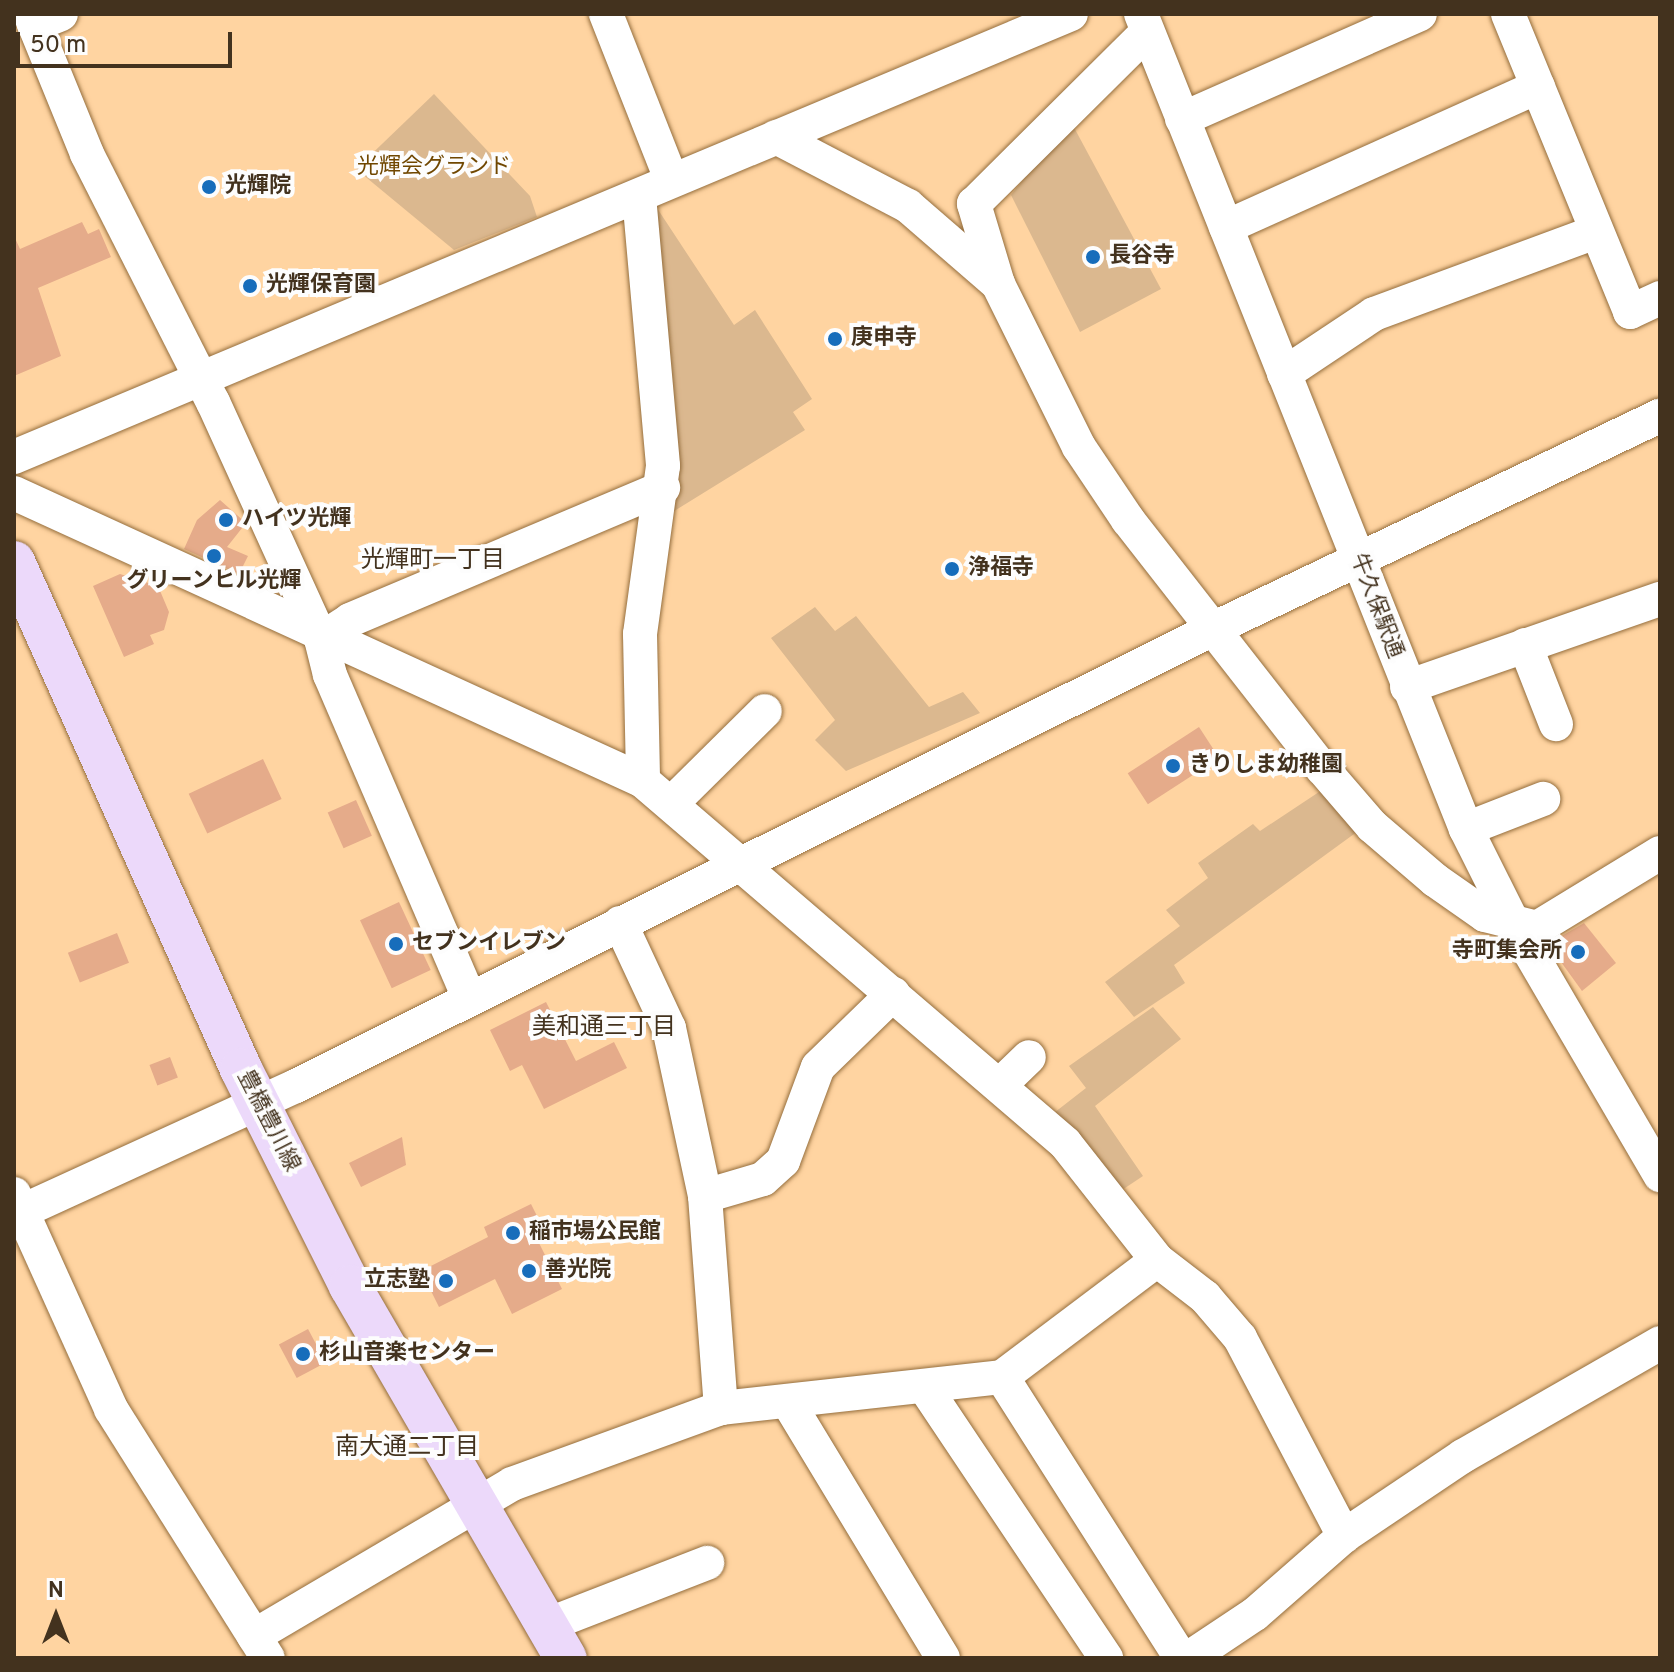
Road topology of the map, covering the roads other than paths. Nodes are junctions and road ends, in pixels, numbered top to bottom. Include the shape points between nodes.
1 (606, 14) edge
2 (1071, 14) edge
3 (1420, 14) edge
4 (1508, 14) edge
5 (42, 18) edge
6 (1144, 23) edge
7 (1538, 87) junction
8 (1182, 119) junction
9 (776, 137) junction
10 (671, 179) junction
11 (639, 196) junction
12 (1226, 227) junction
13 (1596, 232) junction
14 (998, 284) junction
15 (1660, 298) edge
16 (1284, 374) junction
17 (199, 382) junction
18 (1660, 416) edge
19 (14, 457) edge
20 (663, 488) junction
21 (14, 493) edge
22 (1357, 560) junction
23 (14, 562) edge
24 (1660, 599) edge
25 (1217, 627) junction
26 (321, 639) junction
27 (1525, 645) junction
28 (1407, 687) junction
29 (765, 711) dead end
30 (1556, 724) dead end
31 (643, 781) junction
32 (1543, 799) dead end
33 (671, 804) junction
34 (1466, 829) junction
35 (1660, 853) edge
36 (741, 862) junction
37 (620, 923) junction
38 (1514, 925) junction
39 (893, 994) junction
40 (469, 997) junction
41 (1029, 1057) dead end
42 (1000, 1085) junction
43 (258, 1104) junction
44 (1660, 1175) edge
45 (705, 1196) junction
46 (17, 1207) edge
47 (1157, 1260) junction
48 (1659, 1345) edge
49 (1002, 1377) junction
50 (926, 1389) junction
51 (788, 1402) junction
52 (721, 1408) junction
53 (473, 1504) junction
54 (1344, 1536) junction
55 (707, 1563) dead end
56 (556, 1642) edge
57 (261, 1647) edge
58 (943, 1658) edge
59 (1106, 1658) edge
60 (1181, 1658) edge
61 (1189, 1658) edge

1 - 10 street
2 - 9 street
3 - 8 street
4 - 7 street
5 - 17 street via 87,154
6 - 8 street, 牛久保駅通
6 - 14 street via 974,204
7 - 12 street
7 - 13 street
8 - 12 street, 牛久保駅通
9 - 10 street
9 - 14 street via 908,206
10 - 11 street
11 - 17 street
11 - 20 street
12 - 16 street, 牛久保駅通
13 - 15 street via 1630,312
13 - 16 street via 1374,314
14 - 25 street via 1079,447 1128,520
16 - 22 street, 牛久保駅通
17 - 19 street
17 - 26 street
18 - 22 street
20 - 26 street via 350,620
20 - 31 street via 640,634
21 - 26 street
22 - 25 street
22 - 28 street, 牛久保駅通
23 - 43 main road, 豊橋豊川線
24 - 27 street
25 - 36 street
25 - 38 street via 1372,826 1485,915
26 - 31 street
26 - 40 street via 330,675
27 - 28 street
27 - 30 street
28 - 34 street, 牛久保駅通
29 - 33 street
31 - 33 street
32 - 34 street
33 - 36 street
34 - 38 street, 牛久保駅通
35 - 38 street via 1537,928
36 - 37 street
36 - 39 street
37 - 40 street
37 - 45 street via 669,1028
38 - 44 street, 牛久保駅通
39 - 42 street via 976,1044
39 - 45 street via 818,1067 783,1161 763,1179
40 - 43 street
41 - 42 street
42 - 47 street via 1065,1143
43 - 46 street
43 - 53 main road, 豊橋豊川線 via 350,1286
45 - 52 street
46 - 57 street via 111,1409
47 - 49 street
47 - 54 street via 1205,1297 1240,1338
48 - 54 street via 1463,1456
49 - 50 street
49 - 60 street
50 - 51 street
50 - 59 street
51 - 52 street
51 - 58 street
52 - 53 street via 512,1484
53 - 56 main road, 豊橋豊川線
53 - 57 street
54 - 61 street via 1255,1614
55 - 56 street

